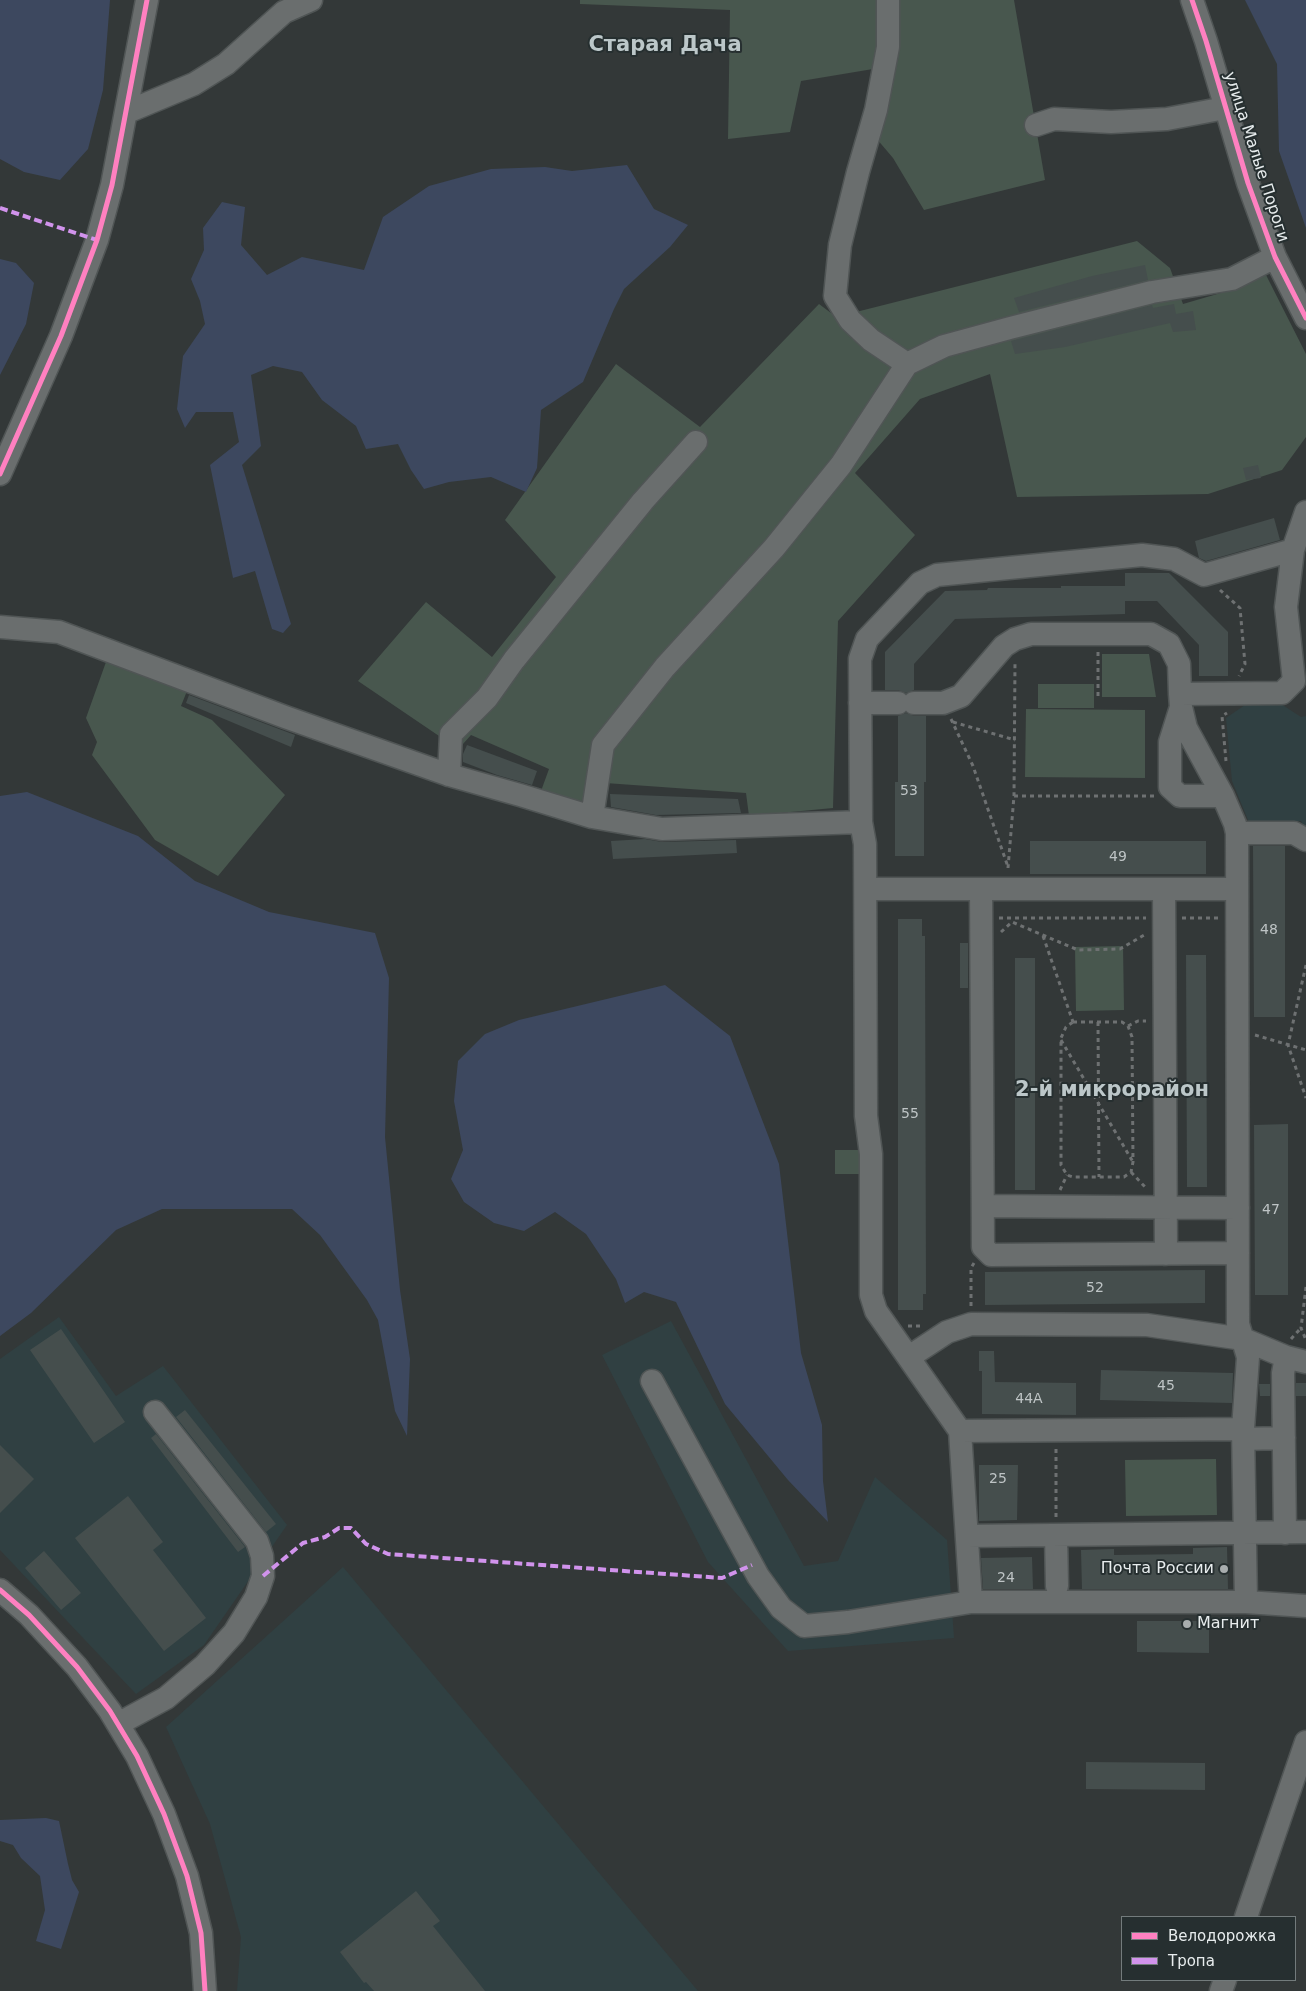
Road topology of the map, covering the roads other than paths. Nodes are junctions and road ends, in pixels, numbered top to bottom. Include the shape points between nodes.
1 (147, 0) edge
2 (311, 0) edge
3 (888, 0) edge
4 (1192, 0) edge
5 (1225, 108) junction
6 (127, 112) junction
7 (1036, 125) dead end
8 (1275, 256) junction
9 (1306, 318) edge
10 (907, 364) junction
11 (696, 442) dead end
12 (0, 474) edge
13 (1306, 512) edge
14 (1293, 550) junction
15 (0, 627) edge
16 (1180, 700) junction
17 (860, 703) junction
18 (449, 775) junction
19 (1223, 796) junction
20 (592, 817) junction
21 (861, 822) junction
22 (1237, 833) junction
23 (1306, 840) edge
24 (866, 889) junction
25 (981, 889) junction
26 (1164, 889) junction
27 (1237, 889) junction
28 (983, 1206) junction
29 (1165, 1207) junction
30 (1238, 1208) junction
31 (1238, 1253) junction
32 (1166, 1254) junction
33 (1243, 1338) junction
34 (909, 1357) junction
35 (1296, 1359) edge
36 (652, 1381) dead end
37 (156, 1412) dead end
38 (960, 1431) junction
39 (1243, 1434) junction
40 (1284, 1438) junction
41 (1296, 1532) edge
42 (1245, 1533) junction
43 (1056, 1535) junction
44 (967, 1536) junction
45 (1057, 1586) dead end
46 (0, 1590) edge
47 (971, 1602) junction
48 (1246, 1602) junction
49 (1306, 1606) edge
50 (118, 1724) junction
51 (1306, 1742) edge
52 (1246, 1916) edge
53 (205, 1991) edge

1 - 6 street
2 - 6 street via 284,12 226,64 194,84
3 - 10 street via 888,47 876,110 840,245 835,296 857,327
4 - 5 street, улица Малые Пороги
5 - 7 street via 1167,119 1111,122 1054,119
5 - 8 street, улица Малые Пороги
6 - 12 street via 97,240 61,336
8 - 9 street, улица Малые Пороги
8 - 10 street via 1232,279 1152,292 1010,328 944,346
10 - 20 street via 841,465 774,548 665,667 603,744
11 - 18 street via 618,532 487,698 451,734
13 - 14 street
14 - 16 street via 1286,607 1294,681 1282,693 1230,702
14 - 17 street via 1204,575 1174,559 1142,555 937,575 920,583 867,638 860,659
15 - 18 street via 59,632 258,708
16 - 17 street via 1179,664 1169,644 1151,634 1031,634 1004,646 948,712 906,703
16 - 19 street via 1186,728
16 - 19 street via 1170,742 1170,787 1180,796
17 - 21 street
18 - 20 street
19 - 22 street
20 - 21 street via 662,829
21 - 24 street via 866,844
22 - 23 street via 1294,833
22 - 27 street
24 - 25 street
24 - 34 street via 866,1116 872,1154 871,1295 876,1311
25 - 26 street
25 - 28 street
26 - 27 street
26 - 29 street
27 - 30 street
28 - 29 street
28 - 32 street via 983,1247 991,1255
29 - 30 street
29 - 32 street
30 - 31 street
31 - 32 street
31 - 33 street via 1238,1324
33 - 34 street via 1148,1325 971,1324 947,1332
33 - 35 street
33 - 39 street via 1248,1357
34 - 38 street
35 - 40 street via 1283,1373
36 - 47 street via 758,1576 781,1608 804,1626
37 - 50 street via 257,1541 263,1576 256,1598 234,1633 205,1665 166,1698
38 - 39 street
38 - 44 street
39 - 40 street
39 - 42 street
40 - 41 street
41 - 42 street
42 - 43 street
42 - 48 street
43 - 44 street
43 - 45 street
44 - 47 street
46 - 50 street via 71,1660
47 - 48 street
48 - 49 street
50 - 53 street via 164,1814 187,1876 201,1933
51 - 52 street

